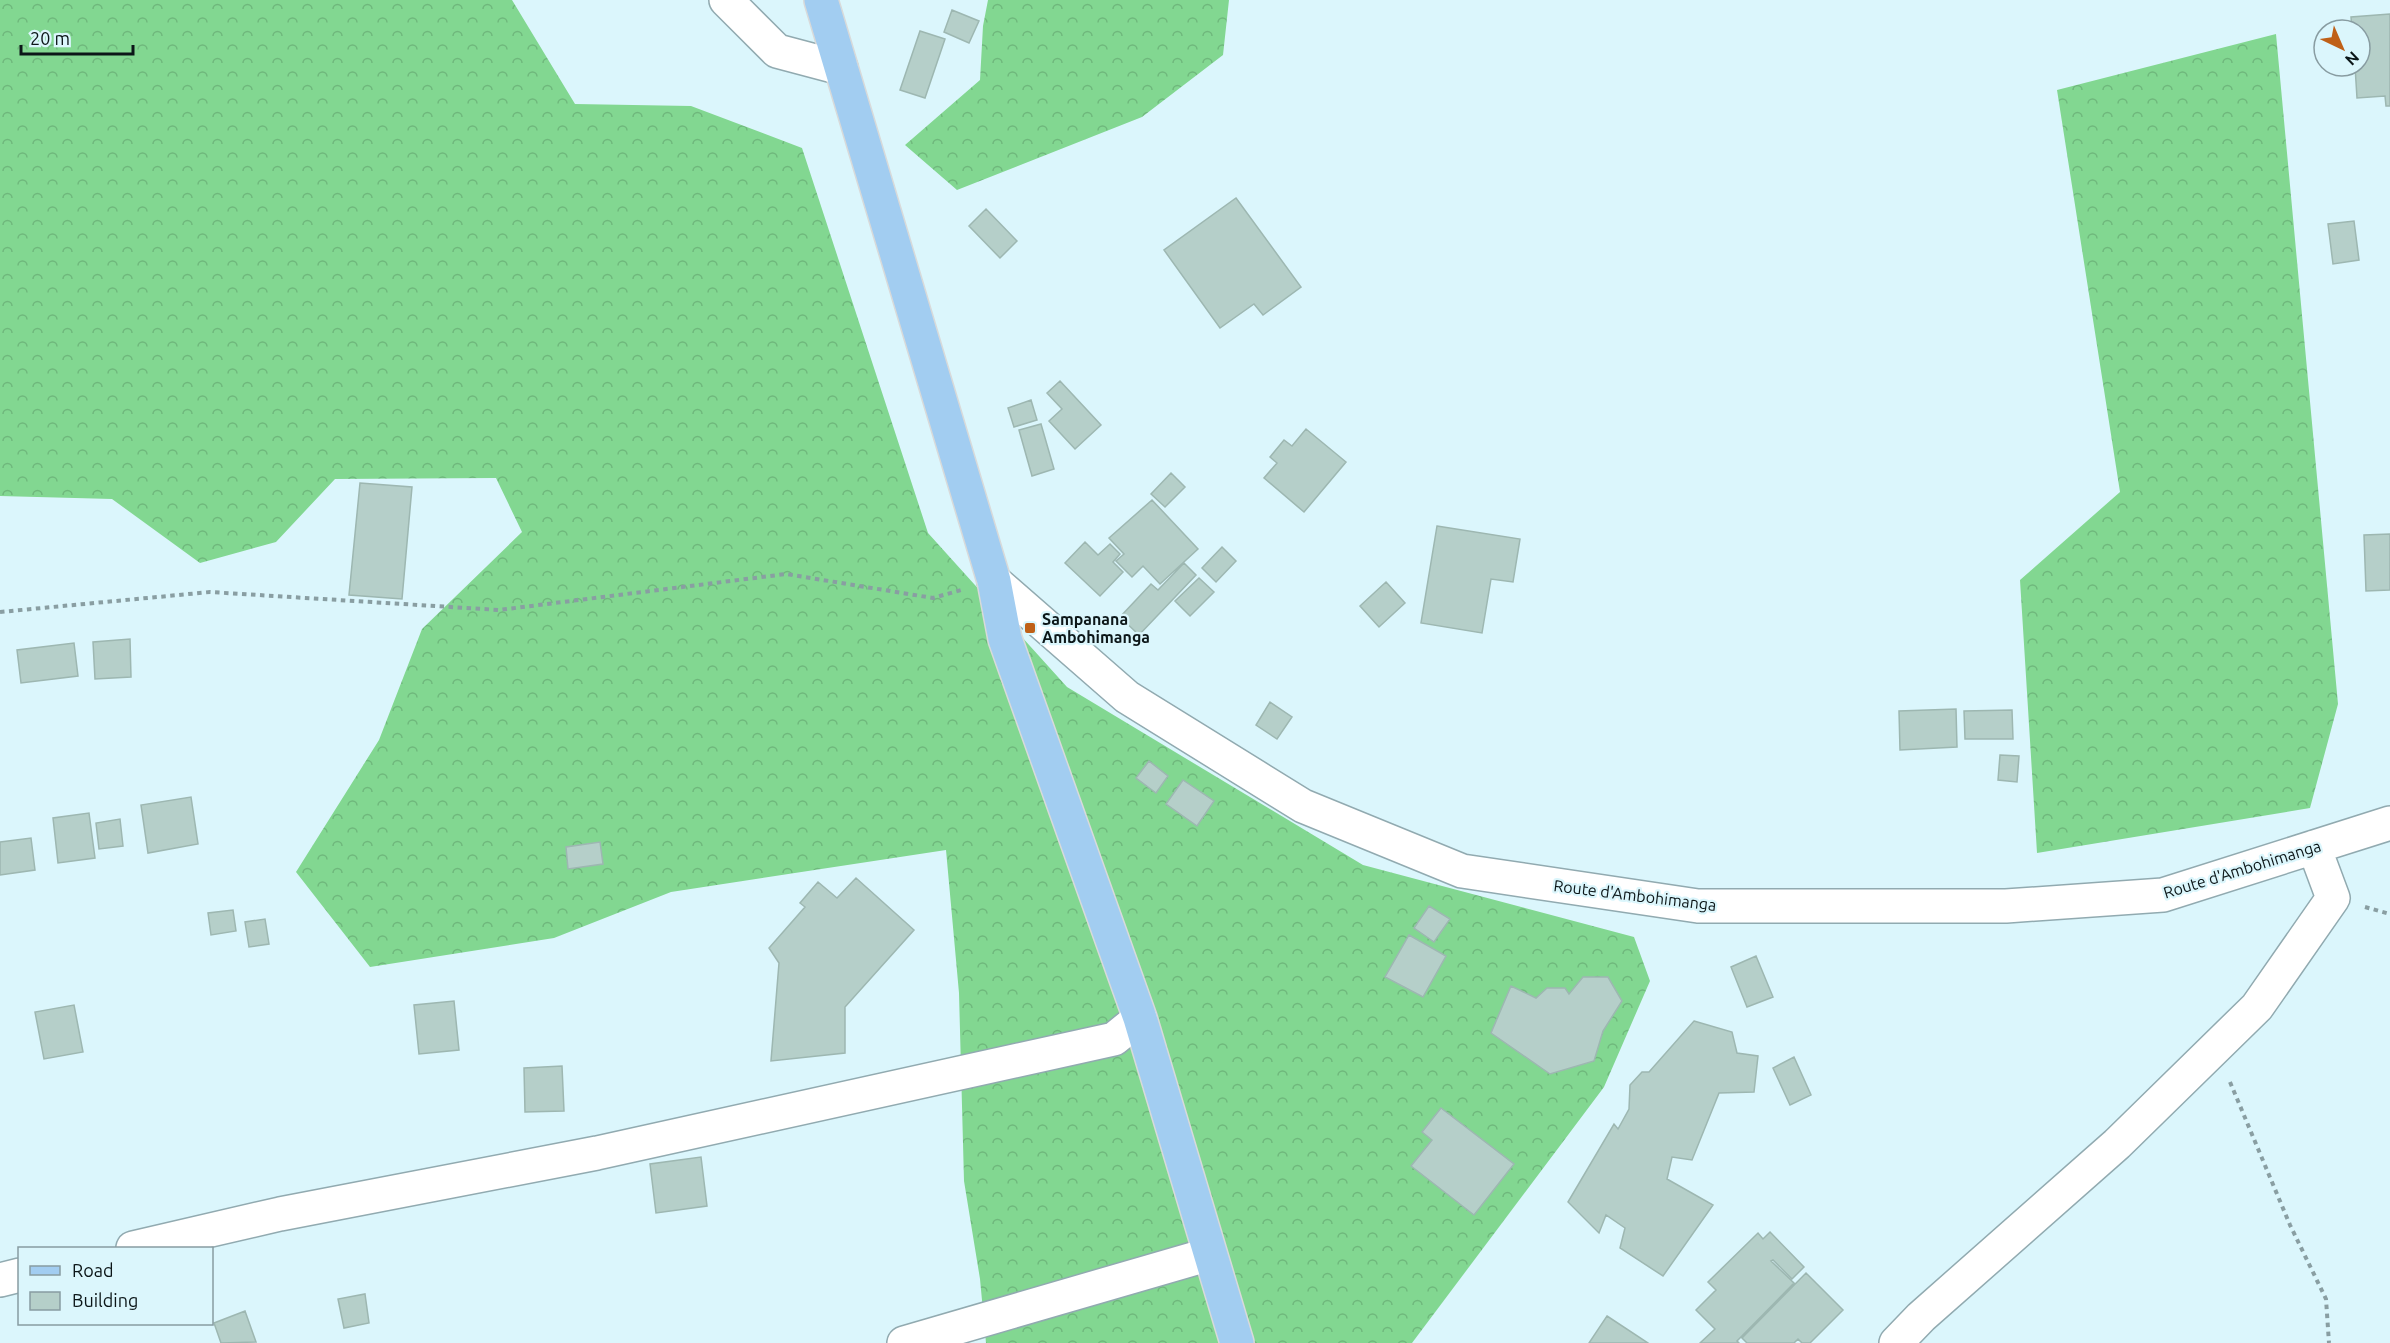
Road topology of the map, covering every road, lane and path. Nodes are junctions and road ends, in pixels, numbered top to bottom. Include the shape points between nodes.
1 (726, 0) edge
2 (821, 0) edge
3 (841, 68) junction
4 (994, 581) junction
5 (0, 612) edge
6 (2390, 823) edge
7 (2314, 847) junction
8 (1140, 1018) junction
9 (2216, 1048) junction
10 (137, 1247) edge
11 (1210, 1254) junction
12 (18, 1276) edge
13 (0, 1280) edge
14 (904, 1343) edge
15 (1237, 1343) edge
16 (1896, 1343) edge
17 (2329, 1343) edge

1 - 3 street via 777,51
2 - 3 main road
3 - 4 main road
4 - 5 path via 933,598 786,574 499,610 210,592
4 - 7 street, Route d'Ambohimanga via 1127,697 1293,800 1462,871 1698,906 2006,906 2163,895
4 - 8 main road via 1005,639
6 - 7 street, Route d'Ambohimanga
7 - 9 street via 2333,898 2257,1008
8 - 10 street via 1114,1039 597,1153 280,1214
8 - 11 main road
9 - 16 street
9 - 17 path via 2290,1225 2326,1299
11 - 14 street
11 - 15 main road
12 - 13 street

